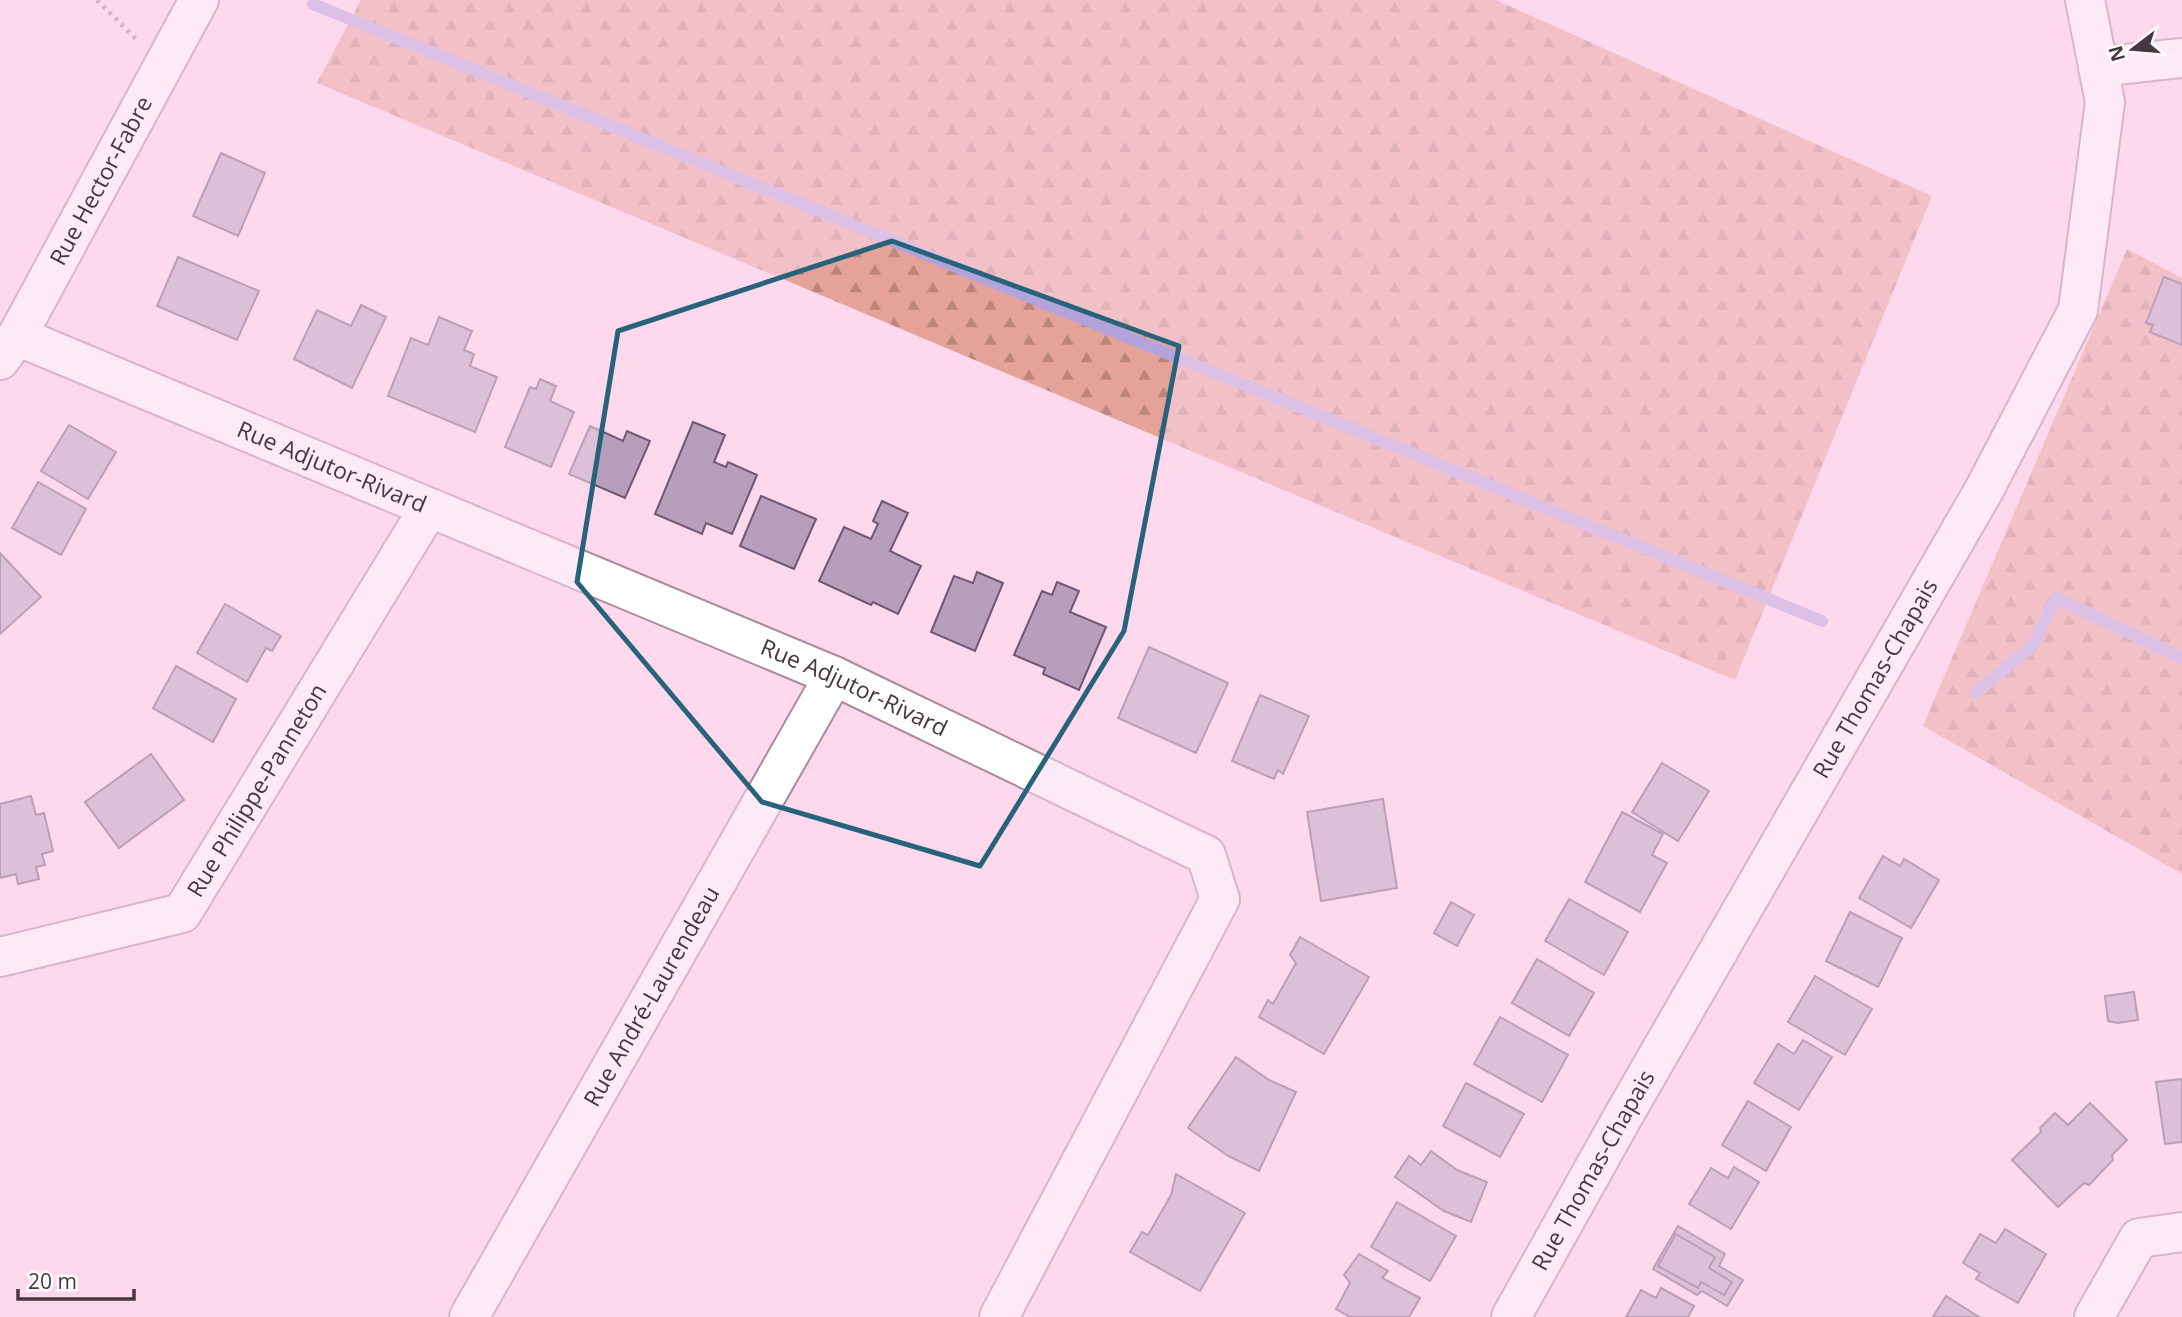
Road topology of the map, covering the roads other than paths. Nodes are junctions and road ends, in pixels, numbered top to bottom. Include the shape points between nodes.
1 (199, 0) edge
2 (2085, 0) edge
3 (2182, 58) edge
4 (2098, 67) junction
5 (9, 348) edge
6 (429, 508) junction
7 (834, 676) junction
8 (0, 957) edge
9 (2182, 1233) edge
10 (469, 1317) edge
11 (999, 1317) edge
12 (1511, 1317) edge
13 (2094, 1317) edge

1 - 5 street, Rue Hector-Fabre
2 - 4 street, Rue Thomas-Chapais
3 - 4 street
4 - 12 street, Rue Thomas-Chapais via 2105,102 2078,310 1984,490
5 - 6 street, Rue Adjutor-Rivard
6 - 7 street, Rue Adjutor-Rivard
6 - 8 street, Rue Philippe-Panneton via 182,913
7 - 10 street, Rue André-Laurendeau
7 - 11 street, Rue Adjutor-Rivard via 1206,855 1220,899
9 - 13 street via 2139,1238

